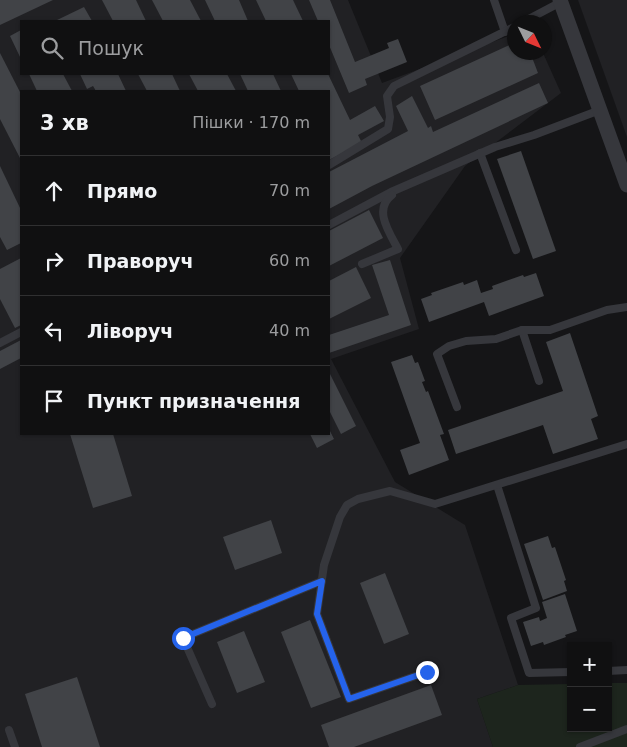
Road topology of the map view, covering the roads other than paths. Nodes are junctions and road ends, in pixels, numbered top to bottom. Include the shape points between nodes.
1 (494, 0) edge
2 (561, 1) edge
3 (536, 15) edge
4 (505, 32) joint
5 (600, 110) junction
6 (480, 153) junction
7 (330, 164) edge
8 (627, 185) edge
9 (401, 188) junction
10 (330, 224) edge
11 (516, 250) dead end
12 (362, 264) dead end
13 (627, 307) edge
14 (522, 330) junction
15 (20, 333) edge
16 (0, 343) edge
17 (539, 381) dead end
18 (458, 407) dead end
19 (627, 444) edge
20 (497, 485) junction
21 (322, 581) junction
22 (627, 670) edge
23 (612, 671) edge
24 (427, 672) dead end
25 (567, 672) edge
26 (212, 704) dead end
27 (627, 729) edge
28 (9, 730) dead end
29 (15, 747) edge
30 (580, 747) edge

1 - 4 lane
2 - 3 lane
2 - 5 street
4 - 7 lane via 394,86 387,96 388,129
5 - 6 lane
5 - 8 street
6 - 9 lane
6 - 11 lane
9 - 10 lane
9 - 12 lane via 385,200 382,210 398,248
13 - 14 lane via 608,310 550,330
14 - 17 lane
14 - 18 lane via 496,339 466,341 437,354
15 - 16 lane
19 - 20 lane
20 - 21 lane via 435,504 390,491 352,502 340,516
20 - 25 lane via 536,608 511,618 529,673
21 - 24 lane via 317,614 349,699
21 - 26 lane via 183,638
22 - 23 lane
27 - 30 lane
28 - 29 lane

